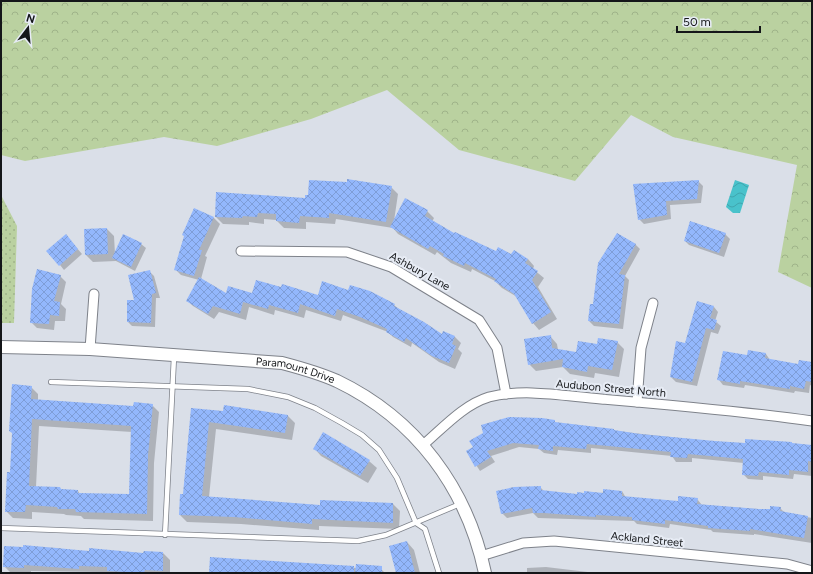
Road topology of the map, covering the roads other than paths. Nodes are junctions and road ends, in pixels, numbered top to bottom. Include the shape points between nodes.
1 (241, 251) dead end
2 (94, 294) dead end
3 (653, 303) dead end
4 (1, 347) edge
5 (90, 349) junction
6 (174, 354) junction
7 (51, 382) dead end
8 (172, 387) junction
9 (506, 394) junction
10 (637, 402) junction
11 (812, 421) edge
12 (423, 445) junction
13 (462, 503) junction
14 (416, 523) junction
15 (1, 528) edge
16 (165, 535) junction
17 (481, 556) junction
18 (812, 571) edge
19 (439, 573) edge
20 (485, 573) edge

1 - 9 street, Ashbury Lane via 346,252 391,267 479,320 497,348
2 - 5 street
3 - 10 street via 641,348
4 - 5 street, Paramount Drive
5 - 6 street, Paramount Drive
6 - 8 lane
6 - 12 street, Paramount Drive via 282,364 312,371 337,381 388,412
7 - 8 lane
8 - 14 lane via 270,392 322,411 362,436 384,456
8 - 16 lane
9 - 10 street, Audubon Street North via 521,392
9 - 12 street, Audubon Street North via 472,405
10 - 11 street, Audubon Street North
12 - 13 street, Paramount Drive
13 - 14 lane
13 - 17 street, Paramount Drive
14 - 16 lane via 386,535 358,541
14 - 19 lane via 425,529
15 - 16 lane
17 - 18 street, Ackland Street via 522,543 554,541 787,564
17 - 20 street, Paramount Drive

